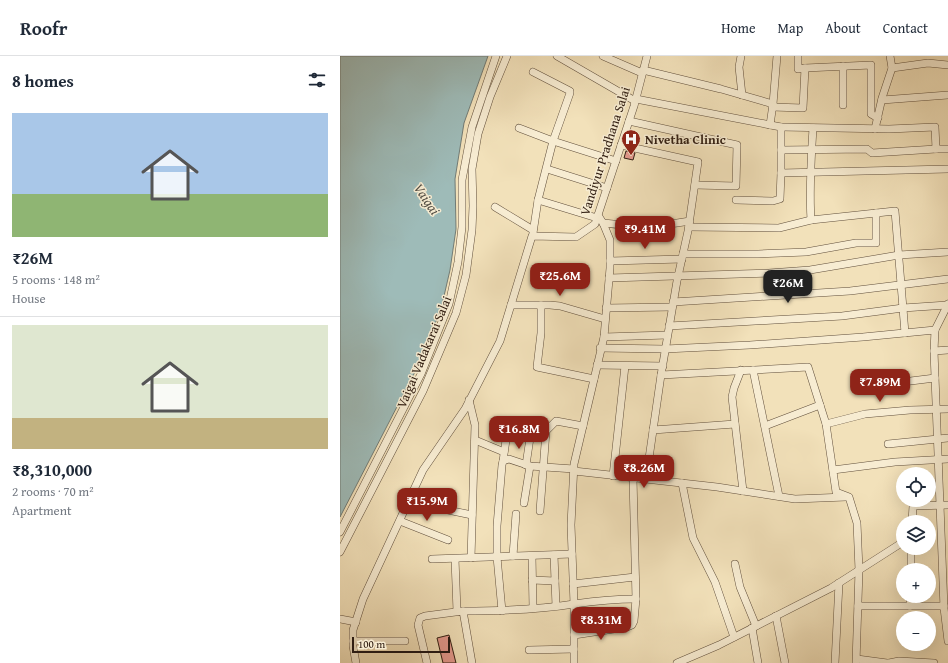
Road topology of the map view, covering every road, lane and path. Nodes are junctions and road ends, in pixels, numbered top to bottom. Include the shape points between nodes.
1 (496, 56) edge
2 (507, 56) edge
3 (558, 56) edge
4 (603, 56) edge
5 (646, 56) edge
6 (741, 56) edge
7 (776, 56) edge
8 (798, 56) edge
9 (890, 56) edge
10 (948, 65) edge
11 (844, 66) junction
12 (805, 68) junction
13 (892, 68) junction
14 (533, 72) dead end
15 (642, 72) junction
16 (948, 94) edge
17 (742, 95) junction
18 (635, 100) junction
19 (882, 100) junction
20 (772, 105) junction
21 (843, 105) dead end
22 (878, 118) junction
23 (629, 121) junction
24 (770, 126) junction
25 (781, 127) junction
26 (519, 128) dead end
27 (813, 128) junction
28 (875, 129) junction
29 (553, 141) junction
30 (621, 145) junction
31 (936, 149) junction
32 (948, 149) edge
33 (781, 150) junction
34 (812, 150) junction
35 (616, 161) junction
36 (547, 169) junction
37 (948, 169) edge
38 (810, 172) junction
39 (781, 173) junction
40 (695, 185) junction
41 (607, 188) junction
42 (538, 200) junction
43 (736, 200) dead end
44 (495, 207) dead end
45 (876, 213) junction
46 (597, 216) junction
47 (811, 220) junction
48 (603, 223) junction
49 (689, 224) junction
50 (533, 233) junction
51 (948, 252) edge
52 (899, 255) junction
53 (682, 256) junction
54 (610, 261) junction
55 (678, 277) junction
56 (609, 278) junction
57 (948, 279) edge
58 (901, 284) junction
59 (948, 304) edge
60 (511, 305) junction
61 (541, 305) junction
62 (673, 305) junction
63 (606, 308) junction
64 (903, 308) junction
65 (605, 318) junction
66 (669, 326) junction
67 (935, 330) junction
68 (905, 333) junction
69 (667, 335) junction
70 (604, 337) junction
71 (600, 348) junction
72 (665, 349) junction
73 (948, 350) edge
74 (934, 351) junction
75 (597, 365) junction
76 (625, 366) junction
77 (662, 366) junction
78 (741, 370) junction
79 (753, 370) junction
80 (661, 375) junction
81 (935, 378) junction
82 (594, 379) junction
83 (862, 387) dead end
84 (469, 400) junction
85 (820, 405) junction
86 (948, 409) edge
87 (936, 410) junction
88 (735, 424) junction
89 (826, 424) junction
90 (508, 426) dead end
91 (583, 426) junction
92 (765, 426) junction
93 (653, 430) junction
94 (530, 438) dead end
95 (948, 438) edge
96 (938, 439) junction
97 (475, 440) junction
98 (888, 444) dead end
99 (504, 452) junction
100 (948, 459) edge
101 (939, 460) junction
102 (503, 461) junction
103 (528, 466) junction
104 (543, 468) junction
105 (574, 470) junction
106 (833, 470) junction
107 (613, 476) junction
108 (633, 478) junction
109 (646, 479) junction
110 (940, 481) junction
111 (948, 481) edge
112 (682, 483) junction
113 (743, 491) junction
114 (779, 496) junction
115 (849, 497) junction
116 (409, 502) junction
117 (524, 503) dead end
118 (944, 506) edge
119 (540, 511) dead end
120 (516, 514) dead end
121 (472, 515) junction
122 (912, 515) edge
123 (400, 521) junction
124 (340, 532) edge
125 (448, 540) dead end
126 (896, 546) edge
127 (340, 552) edge
128 (572, 554) junction
129 (554, 555) junction
130 (513, 556) junction
131 (532, 556) junction
132 (497, 557) junction
133 (471, 558) junction
134 (455, 559) junction
135 (432, 560) dead end
136 (945, 560) edge
137 (735, 564) dead end
138 (859, 570) junction
139 (635, 576) junction
140 (532, 580) junction
141 (555, 581) junction
142 (839, 583) junction
143 (573, 584) junction
144 (636, 599) junction
145 (910, 603) edge
146 (574, 604) junction
147 (556, 606) junction
148 (858, 606) junction
149 (910, 606) junction
150 (944, 606) junction
151 (533, 608) junction
152 (460, 611) junction
153 (502, 611) junction
154 (776, 616) junction
155 (340, 619) edge
156 (356, 622) junction
157 (754, 627) junction
158 (574, 635) junction
159 (734, 637) junction
160 (353, 641) junction
161 (405, 641) dead end
162 (948, 641) edge
163 (574, 648) junction
164 (529, 650) dead end
165 (856, 661) edge
166 (680, 662) edge
167 (356, 663) edge
168 (426, 663) edge
169 (472, 663) edge
170 (574, 663) edge
171 (758, 663) edge
172 (785, 663) edge
173 (835, 663) edge
174 (888, 663) edge
175 (918, 663) edge
176 (934, 663) edge

1 - 124 street, Vaigai Vadakarai Salai via 472,127 463,173 462,227 450,304 421,374
2 - 127 street, Vaigai Vadakarai Salai via 478,134 472,169 471,238 466,275 456,313 423,391
3 - 18 street
4 - 15 street
5 - 15 street, Vandiyur Pradhana Salai
6 - 17 street via 739,67
7 - 20 street
8 - 12 street via 798,69
9 - 13 street
10 - 13 street via 928,64
11 - 12 street
11 - 21 street
11 - 22 street via 871,64 871,114
12 - 20 street via 804,108
13 - 19 street
14 - 29 street via 570,91
15 - 17 street
15 - 18 street, Vandiyur Pradhana Salai
16 - 19 street
17 - 20 street
18 - 23 street, Vandiyur Pradhana Salai
18 - 24 street
19 - 22 street
20 - 24 street
22 - 28 street
23 - 30 street, Vandiyur Pradhana Salai
23 - 40 street via 737,145 736,186
24 - 25 street
25 - 27 street
25 - 33 street
26 - 29 street
27 - 28 street
27 - 34 street
28 - 31 street via 935,127
29 - 35 street
29 - 36 street
30 - 35 street, Vandiyur Pradhana Salai
30 - 40 street via 698,162
31 - 32 street
31 - 34 street via 872,153 867,149
33 - 34 street
33 - 39 street
34 - 38 street
35 - 41 street, Vandiyur Pradhana Salai
36 - 41 street
36 - 42 street
37 - 38 street
38 - 39 street
38 - 47 street
39 - 43 street via 780,199
40 - 49 street
41 - 46 street, Vandiyur Pradhana Salai
42 - 46 street
42 - 50 street
44 - 50 street
45 - 47 street
45 - 52 street via 895,211
45 - 53 street via 876,243 856,243 806,252
46 - 48 street
46 - 50 street, Vandiyur Pradhana Salai via 595,224 576,237
47 - 49 street via 779,228
48 - 49 street
48 - 54 street via 610,240
49 - 53 street
50 - 60 street
51 - 52 street
52 - 55 street via 810,270
52 - 58 street
53 - 54 street
53 - 55 street
54 - 56 street
55 - 56 street
55 - 62 street
56 - 63 street
57 - 58 street
58 - 62 street via 850,291
58 - 64 street
59 - 64 street
59 - 67 street
60 - 61 street
60 - 84 street via 500,341
61 - 65 street via 560,306
61 - 82 street via 537,367
62 - 63 street
62 - 66 street
63 - 65 street
64 - 66 street via 842,316
64 - 68 street
65 - 70 street
66 - 69 street
67 - 68 street
67 - 74 street
68 - 72 street
69 - 70 street
69 - 72 street
70 - 71 street
71 - 72 street
71 - 75 street
72 - 77 street
73 - 74 street
74 - 81 street
75 - 76 street
75 - 82 street
76 - 77 street
76 - 107 street
77 - 80 street
78 - 79 street
78 - 80 street
78 - 88 street via 732,397
79 - 85 street via 808,367
79 - 92 street
80 - 93 street
81 - 83 street
81 - 87 street
82 - 91 street
84 - 97 street via 475,425
84 - 116 street via 423,470
85 - 89 street
85 - 92 street
86 - 87 street
87 - 89 street via 865,414
87 - 96 street
88 - 93 street
88 - 113 street
89 - 106 street
90 - 99 street
91 - 104 street via 556,421 546,431
91 - 105 street
92 - 114 street
93 - 109 street
94 - 103 street
95 - 96 street
96 - 98 street
96 - 101 street
97 - 99 street
97 - 121 street
99 - 102 street
100 - 101 street
101 - 106 street via 895,462
101 - 110 street
102 - 103 street via 509,459
102 - 132 street
103 - 104 street
103 - 117 street
104 - 105 street
104 - 119 street
105 - 107 street
105 - 128 street
106 - 115 street via 836,492
107 - 108 street
108 - 109 street
108 - 139 street
109 - 112 street
110 - 111 street
110 - 118 street
112 - 113 street
112 - 159 street via 693,538 715,582
113 - 114 street
114 - 115 street via 795,499
115 - 138 street via 857,523
116 - 121 street
116 - 123 street
118 - 122 street via 913,506
118 - 136 street
120 - 130 street
121 - 133 street
123 - 125 street
123 - 156 street via 363,599
126 - 138 street
128 - 129 street
128 - 143 street
129 - 131 street
129 - 141 street
130 - 131 street
130 - 132 street
131 - 140 street
132 - 133 street
132 - 153 street
133 - 134 street
134 - 135 street
134 - 152 street
136 - 150 street
137 - 157 street
138 - 142 street
138 - 148 street
139 - 143 street
139 - 144 street
140 - 141 street
140 - 151 street
141 - 147 street
142 - 154 street
142 - 173 street
143 - 146 street
144 - 146 street
144 - 158 street via 632,625
145 - 149 street
146 - 147 street
146 - 158 street
147 - 151 street
148 - 149 street
148 - 165 street
149 - 150 street
150 - 162 street
151 - 153 street
152 - 153 street
152 - 168 street via 420,618 418,625
152 - 169 street
154 - 157 street
154 - 172 street
155 - 156 street
156 - 160 street
157 - 159 street
157 - 171 street
158 - 163 street
159 - 166 street
160 - 161 street
160 - 167 street
163 - 164 street
163 - 170 street
165 - 174 street
174 - 175 street
175 - 176 street

